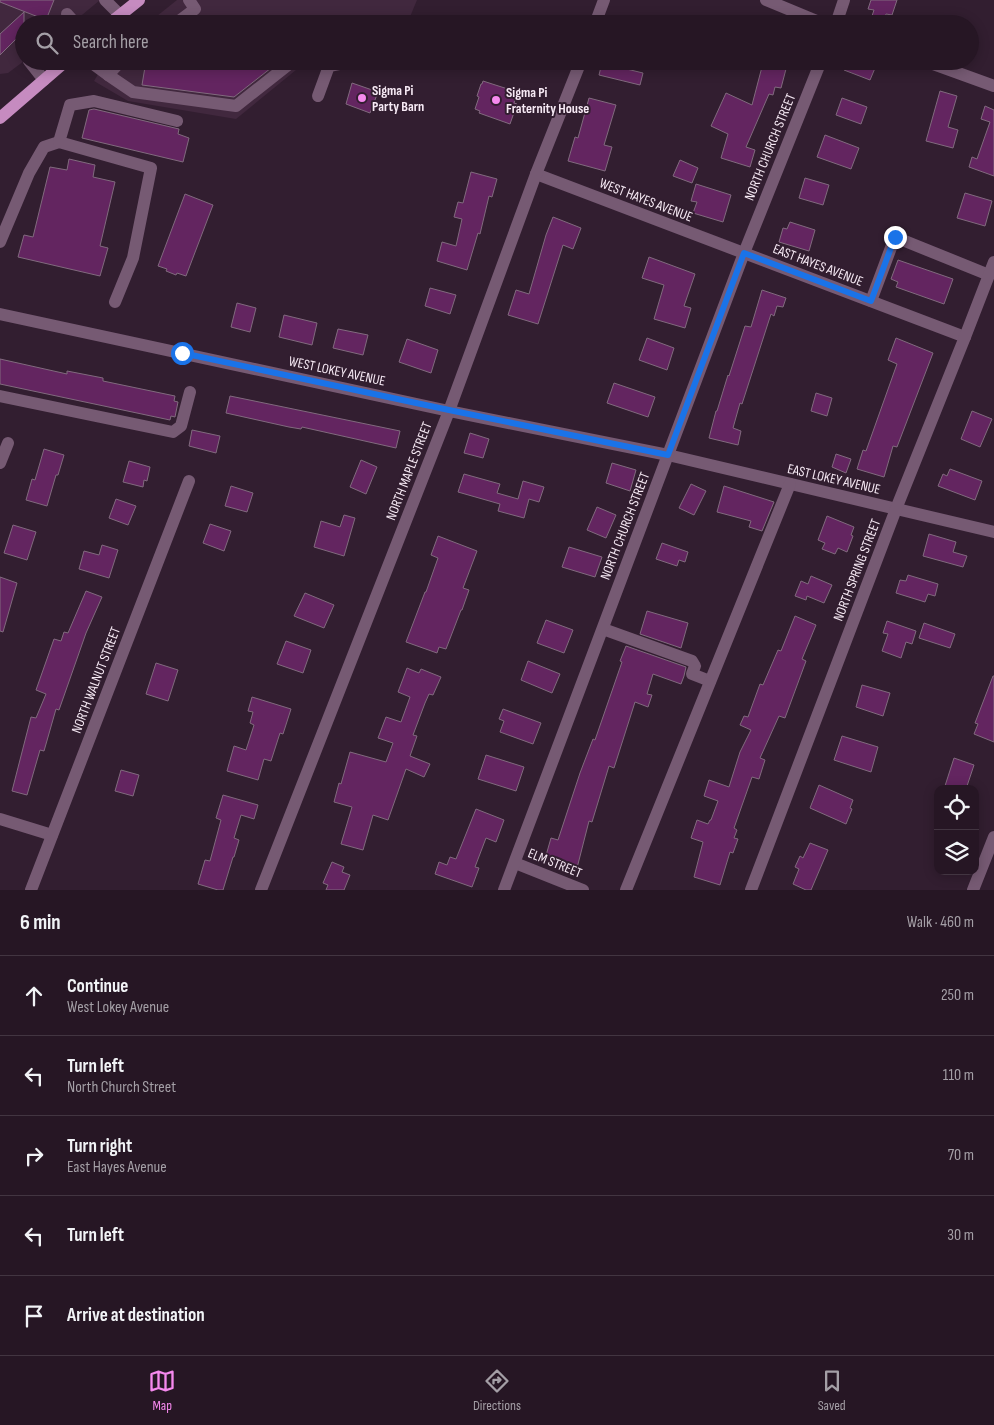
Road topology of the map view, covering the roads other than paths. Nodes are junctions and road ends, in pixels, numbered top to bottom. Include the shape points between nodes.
1 (105, 0) edge
2 (138, 0) edge
3 (189, 0) edge
4 (604, 0) edge
5 (766, 0) edge
6 (844, 0) edge
7 (120, 14) joint
8 (187, 15) edge
9 (598, 15) edge
10 (802, 15) edge
11 (839, 15) edge
12 (36, 70) edge
13 (56, 70) edge
14 (101, 70) edge
15 (113, 70) edge
16 (282, 70) edge
17 (328, 70) edge
18 (577, 70) edge
19 (817, 70) edge
20 (950, 70) edge
21 (108, 75) junction
22 (44, 80) junction
23 (994, 86) edge
24 (318, 96) dead end
25 (0, 118) edge
26 (177, 121) dead end
27 (59, 142) junction
28 (536, 174) junction
29 (0, 242) edge
30 (744, 253) junction
31 (994, 262) edge
32 (989, 275) junction
33 (871, 301) junction
34 (115, 302) dead end
35 (0, 314) edge
36 (965, 337) junction
37 (190, 392) dead end
38 (0, 396) edge
39 (449, 410) junction
40 (8, 443) dead end
41 (668, 455) junction
42 (0, 463) edge
43 (189, 481) dead end
44 (790, 484) junction
45 (896, 509) junction
46 (994, 532) edge
47 (603, 629) junction
48 (710, 681) junction
49 (0, 819) edge
50 (52, 835) junction
51 (993, 841) edge
52 (515, 863) junction
53 (31, 890) edge
54 (261, 890) edge
55 (504, 890) edge
56 (584, 890) edge
57 (626, 890) edge
58 (750, 890) edge
59 (973, 890) edge

1 - 7 street
2 - 7 main road
3 - 8 street via 195,9
4 - 9 street
5 - 10 street
6 - 11 street
12 - 22 street
13 - 22 main road
14 - 21 street
15 - 21 street
16 - 21 street via 236,106 133,92
17 - 24 street
18 - 28 street, NORTH MAPLE STREET
19 - 30 street, NORTH CHURCH STREET
20 - 23 street
22 - 25 main road
26 - 27 street via 94,101 70,105
27 - 29 street via 44,147 29,173
27 - 34 street via 151,168 132,258
28 - 30 street, WEST HAYES AVENUE
28 - 39 street, NORTH MAPLE STREET
30 - 33 street, EAST HAYES AVENUE
30 - 41 street, NORTH CHURCH STREET
31 - 32 street, NORTH SPRING STREET
32 - 33 street via 895,237
32 - 36 street, NORTH SPRING STREET
33 - 36 street, EAST HAYES AVENUE
35 - 39 street, WEST LOKEY AVENUE
36 - 45 street, NORTH SPRING STREET
37 - 38 street via 181,426 173,432
39 - 41 street, WEST LOKEY AVENUE
39 - 54 street, NORTH MAPLE STREET
40 - 42 street
41 - 44 street, EAST LOKEY AVENUE
41 - 47 street, NORTH CHURCH STREET
43 - 50 street, NORTH WALNUT STREET
44 - 45 street, EAST LOKEY AVENUE
44 - 48 street
45 - 46 street, EAST LOKEY AVENUE
45 - 58 street, NORTH SPRING STREET
47 - 48 street via 692,661 695,666 692,674
47 - 52 street, NORTH CHURCH STREET
48 - 57 street
49 - 50 street
50 - 53 street, NORTH WALNUT STREET
51 - 59 street
52 - 55 street, NORTH CHURCH STREET
52 - 56 street, ELM STREET

